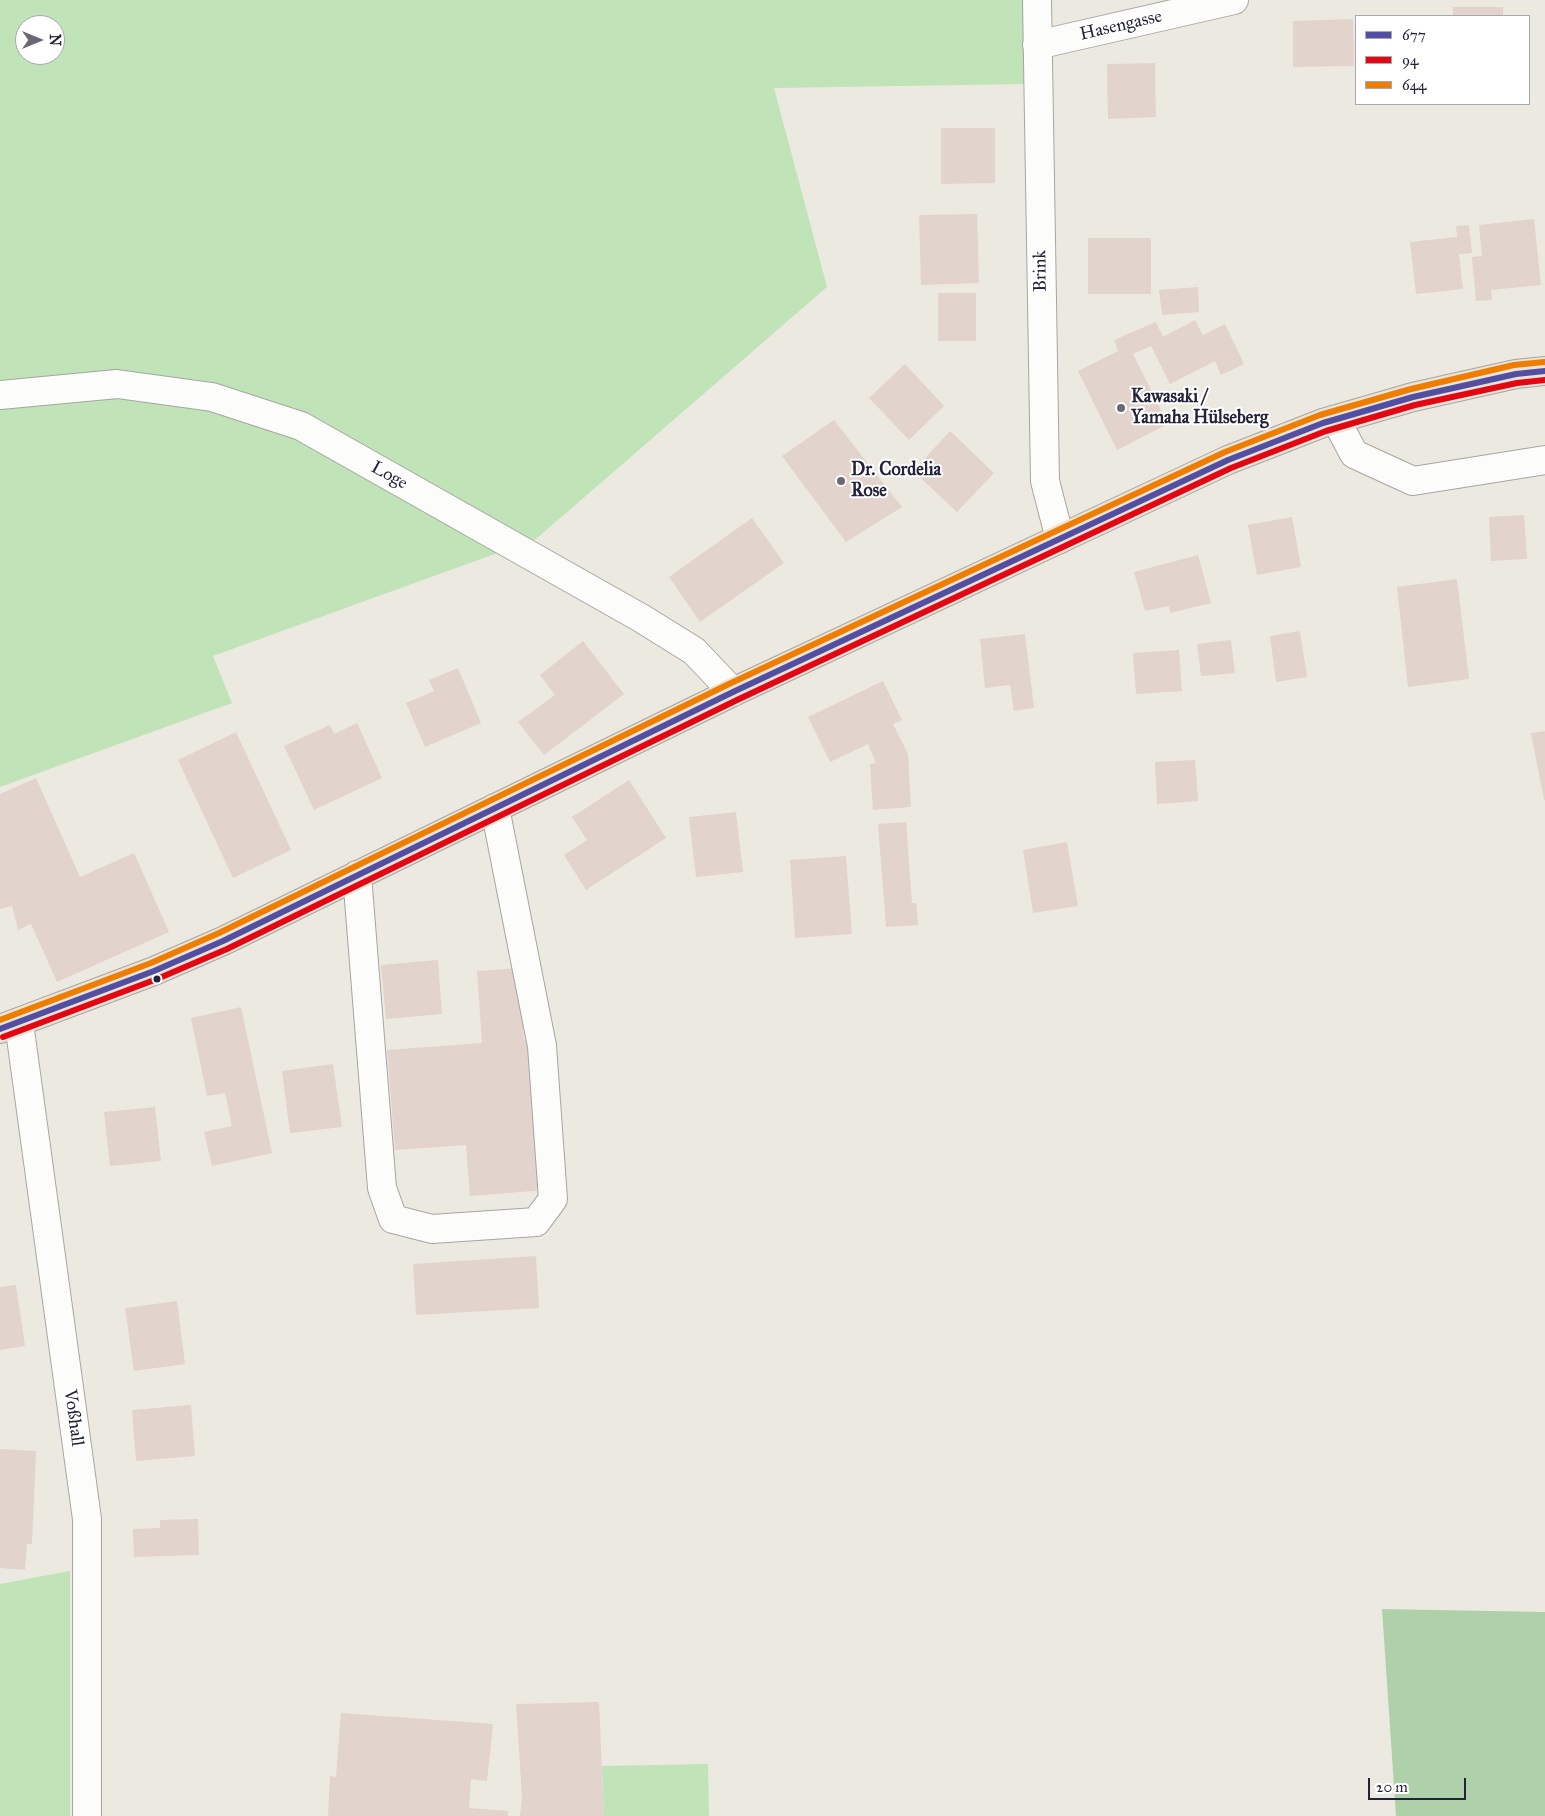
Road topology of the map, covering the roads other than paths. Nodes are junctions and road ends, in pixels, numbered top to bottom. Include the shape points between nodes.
1 (1037, 0) edge
2 (1234, 0) edge
3 (1037, 45) junction
4 (1545, 371) edge
5 (0, 395) edge
6 (1336, 420) junction
7 (1545, 460) edge
8 (1060, 539) junction
9 (733, 692) junction
10 (496, 808) junction
11 (357, 875) junction
12 (10, 1026) edge
13 (87, 1816) edge

1 - 3 street, Brink
2 - 3 street, Hasengasse
3 - 8 street, Brink via 1045,481
4 - 6 main road via 1516,374 1413,397
5 - 9 street, Loge via 117,384 212,397 300,426 649,623 694,651
6 - 7 street via 1354,454 1413,481
6 - 8 main road via 1228,460
8 - 9 main road
9 - 10 main road
10 - 11 main road
10 - 11 street via 542,1046 553,1199 536,1222 432,1229 393,1219 382,1188
11 - 12 main road via 223,941
12 - 13 street, Voßhall via 87,1519

